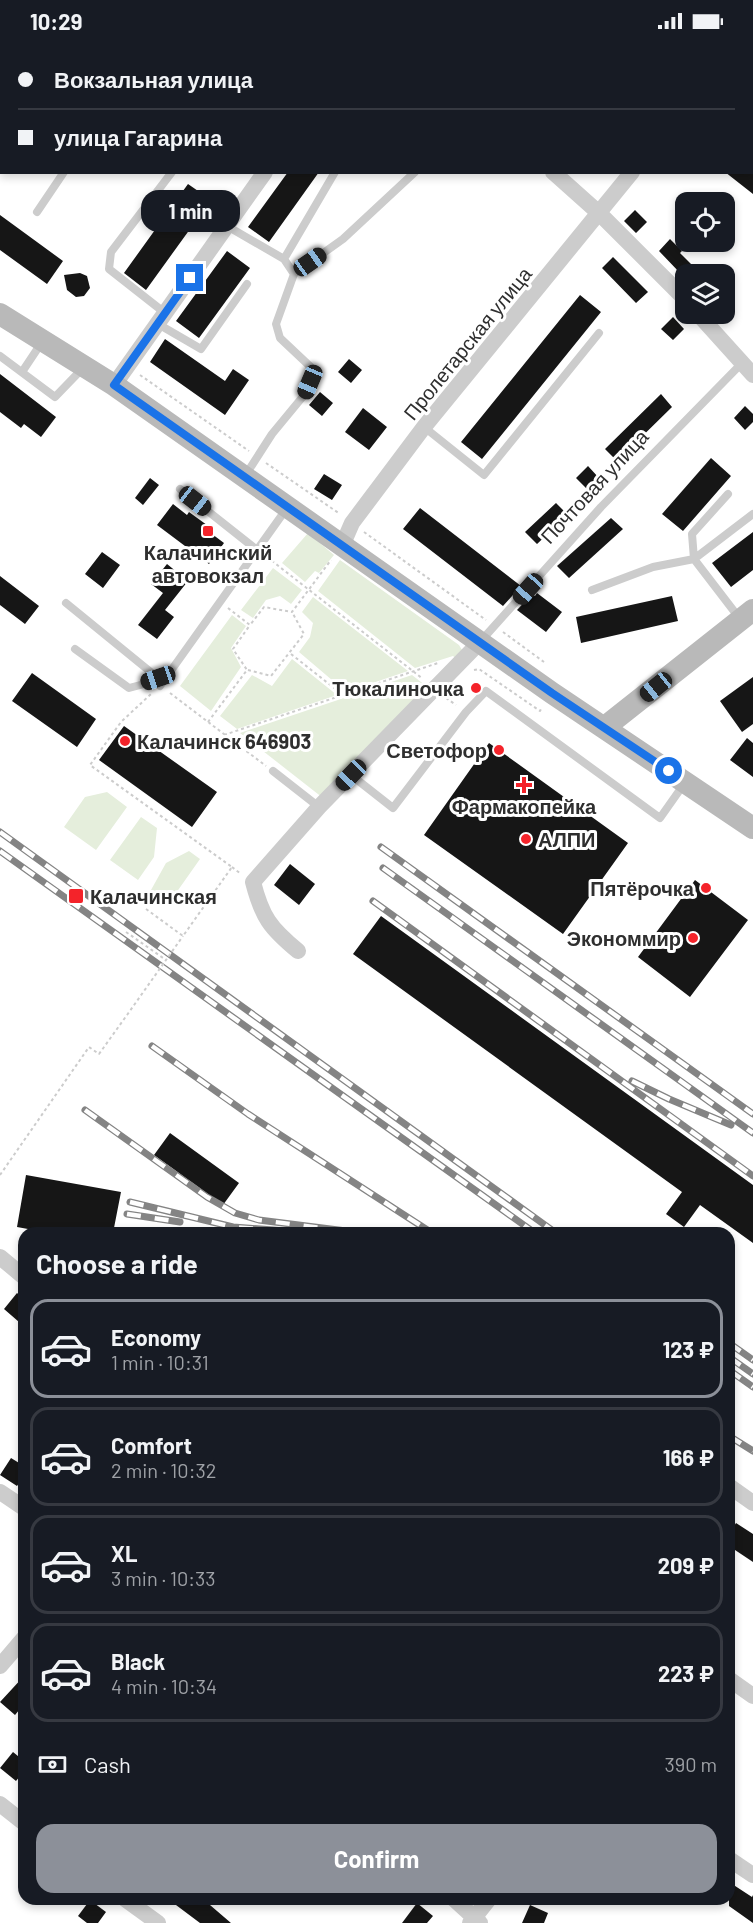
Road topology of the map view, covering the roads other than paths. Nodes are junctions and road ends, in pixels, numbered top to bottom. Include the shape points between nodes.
1 (63, 174) edge
2 (170, 174) edge
3 (264, 174) edge
4 (334, 174) edge
5 (413, 174) edge
6 (555, 174) edge
7 (630, 174) edge
8 (37, 212) dead end
9 (600, 214) junction
10 (227, 226) junction
11 (284, 259) junction
12 (294, 274) junction
13 (247, 284) dead end
14 (675, 289) edge
15 (0, 314) edge
16 (161, 319) junction
17 (707, 324) edge
18 (599, 333) dead end
19 (44, 339) junction
20 (0, 356) edge
21 (85, 366) junction
22 (748, 369) edge
23 (22, 372) junction
24 (114, 385) junction
25 (424, 427) junction
26 (244, 477) junction
27 (180, 489) dead end
28 (728, 494) dead end
29 (288, 508) junction
30 (753, 514) edge
31 (342, 546) junction
32 (258, 550) junction
33 (694, 559) junction
34 (591, 591) dead end
35 (66, 603) dead end
36 (747, 615) edge
37 (488, 634) junction
38 (75, 650) dead end
39 (159, 682) junction
40 (605, 727) junction
41 (273, 771) road end
42 (351, 775) junction
43 (686, 782) junction
44 (319, 807) junction
45 (753, 828) edge
46 (298, 951) dead end
47 (0, 1257) edge
48 (18, 1272) edge
49 (735, 1490) edge
50 (0, 1492) edge
51 (753, 1503) edge
52 (18, 1504) edge
53 (18, 1644) edge
54 (3, 1658) edge
55 (735, 1683) edge
56 (753, 1696) edge
57 (0, 1804) edge
58 (18, 1818) edge
59 (735, 1863) edge
60 (753, 1875) edge
61 (133, 1905) edge
62 (460, 1905) edge
63 (485, 1905) edge
64 (475, 1921) edge
65 (158, 1923) edge

1 - 8 lane
2 - 16 lane via 111,252 109,269
3 - 10 street
4 - 11 lane
5 - 12 lane via 343,239
6 - 9 street
7 - 9 street, Пролетарская улица
9 - 14 street
9 - 25 street, Пролетарская улица
10 - 11 lane
10 - 16 street
11 - 12 lane
12 - 26 lane via 276,324 280,338 315,371 305,394
13 - 16 lane via 201,349
15 - 19 main road
16 - 24 street
17 - 22 street, Почтовая улица
18 - 25 lane via 484,476
19 - 21 main road
19 - 23 lane
20 - 23 lane
21 - 23 lane via 55,397
21 - 24 main road
22 - 37 lane, Почтовая улица via 602,507
24 - 26 main road
25 - 31 street, Пролетарская улица via 352,523
26 - 29 main road
27 - 32 lane
28 - 33 lane via 692,534
29 - 31 main road
29 - 32 lane
30 - 33 lane
31 - 37 main road
32 - 39 lane
33 - 34 lane via 653,567
33 - 36 lane
35 - 39 lane
36 - 40 main road
37 - 40 main road via 552,693
37 - 42 street
38 - 39 lane via 129,688
40 - 43 main road
41 - 44 lane
42 - 43 lane via 393,808 486,691 660,818
42 - 44 street
43 - 45 main road
44 - 46 street via 253,882 273,931
47 - 48 street
49 - 51 street
50 - 52 street
53 - 54 street
55 - 56 street
57 - 58 street
59 - 60 street
61 - 65 street
62 - 64 street
63 - 64 street

